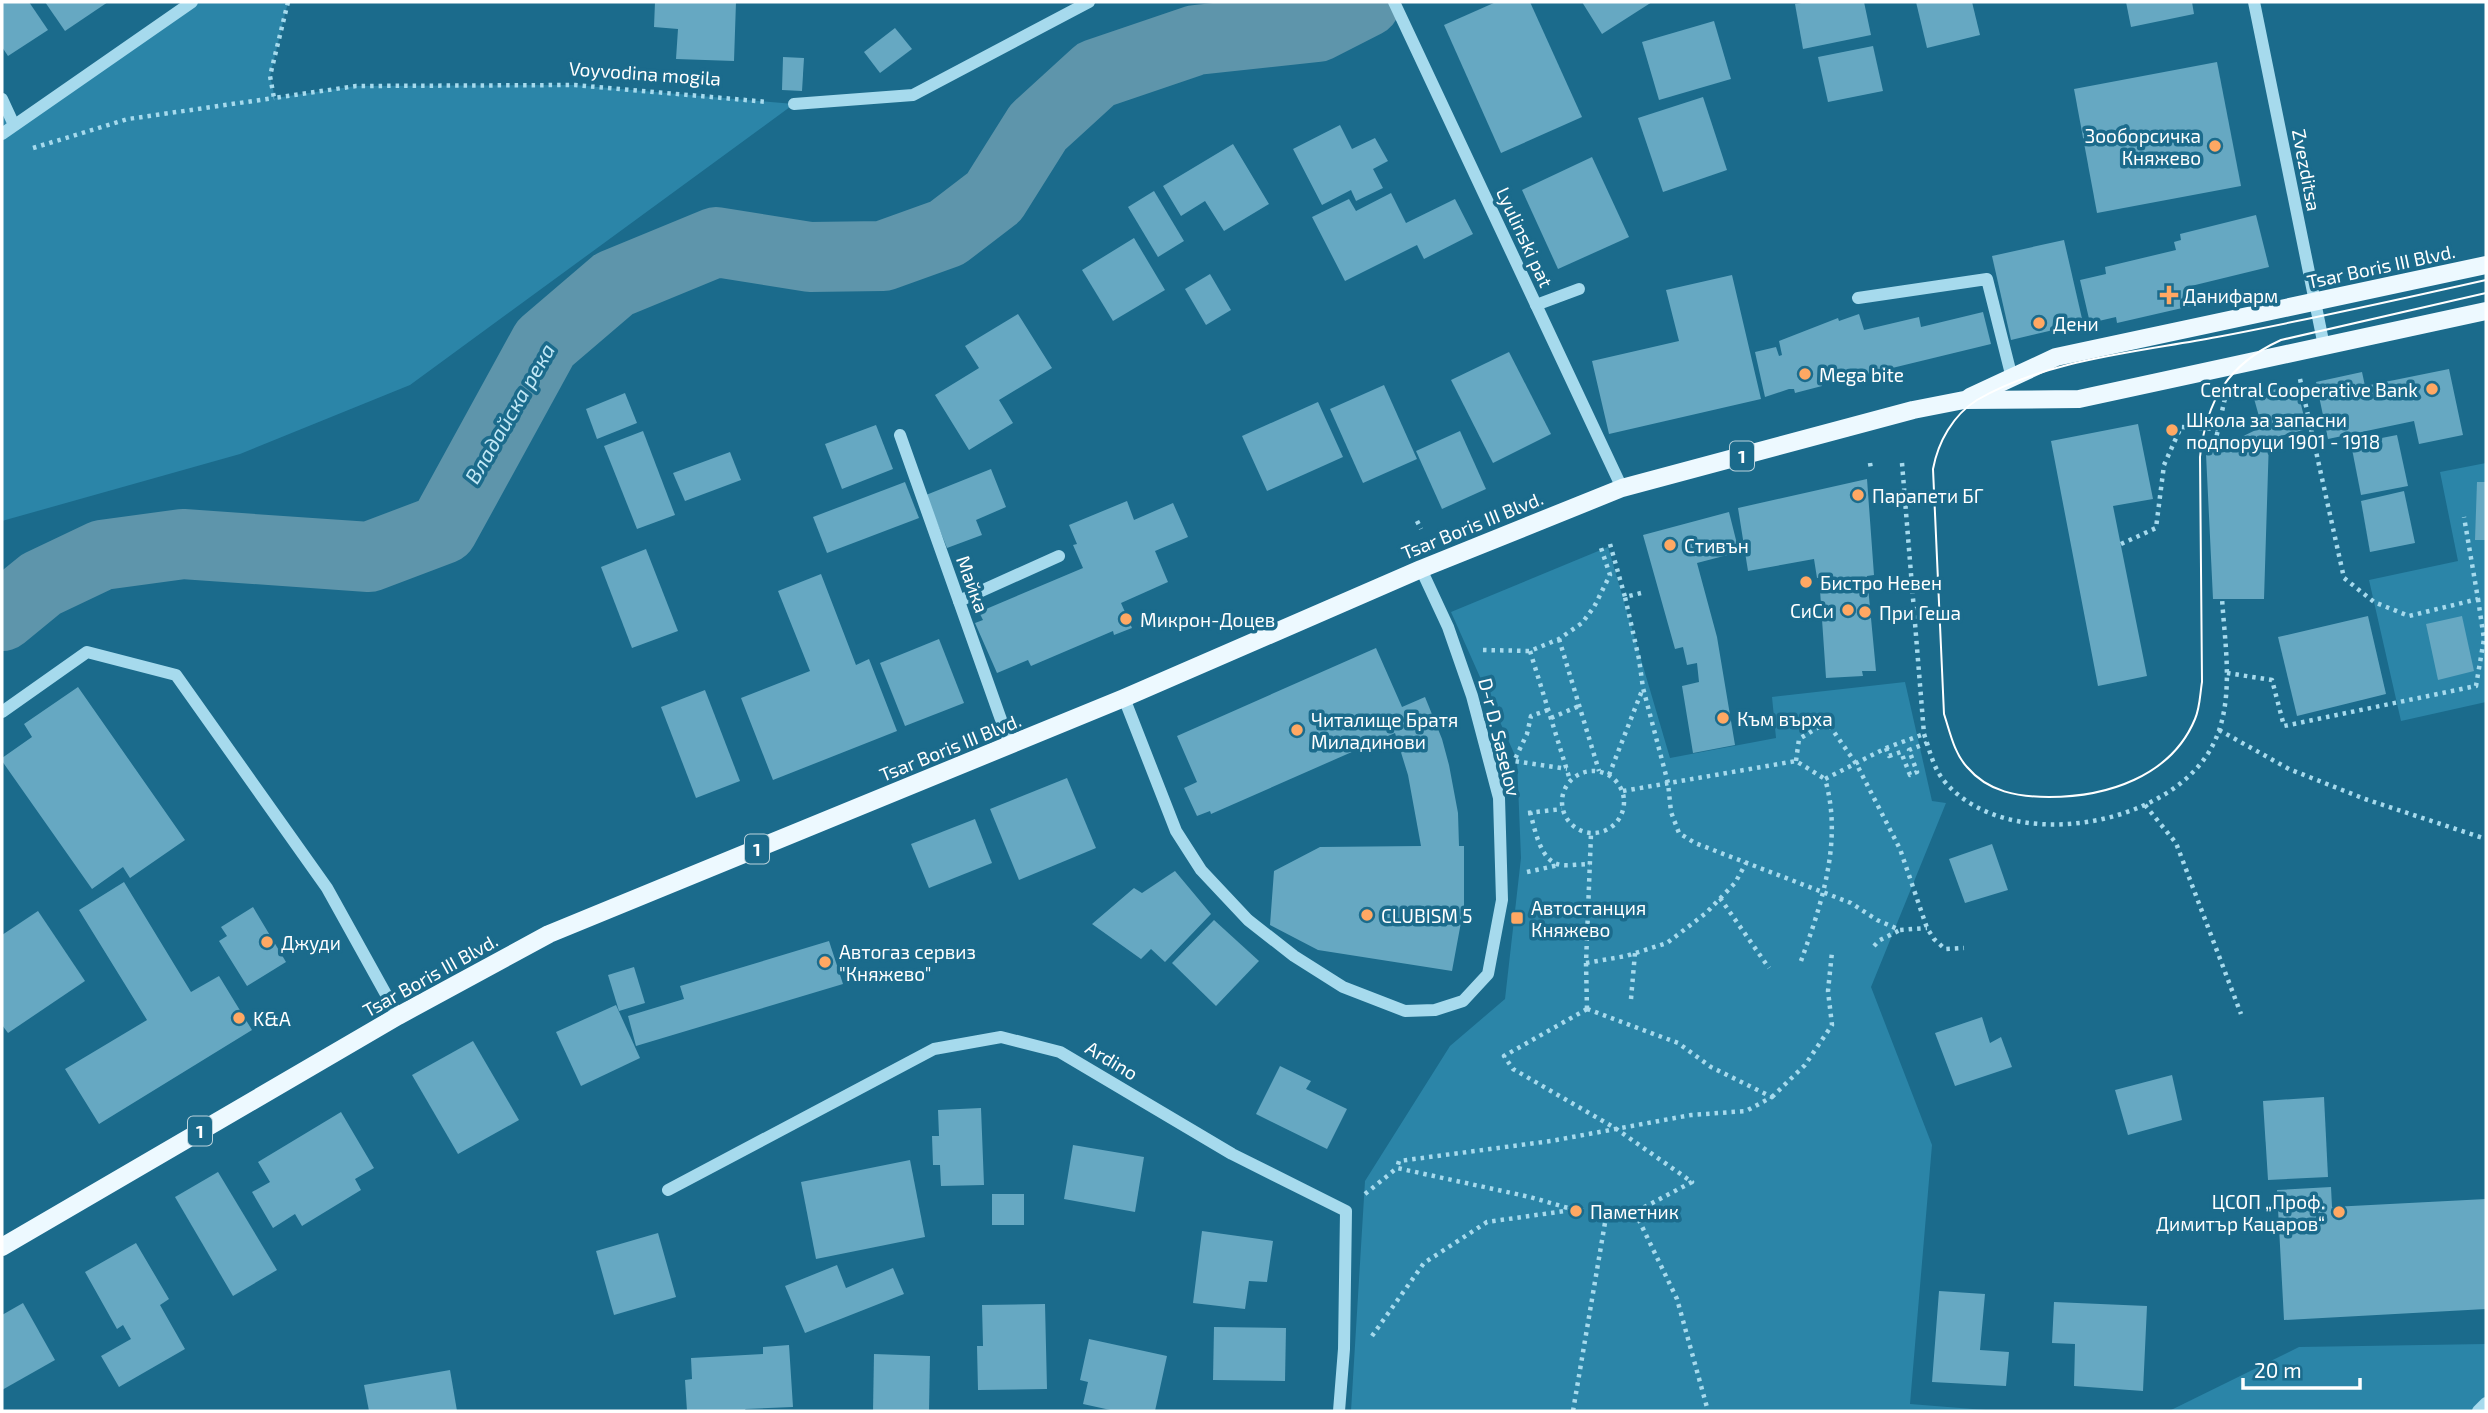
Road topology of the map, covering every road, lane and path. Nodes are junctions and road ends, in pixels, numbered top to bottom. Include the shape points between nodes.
1 (192, 2) edge
2 (288, 2) edge
3 (1089, 2) edge
4 (1394, 2) edge
5 (2254, 2) edge
6 (274, 98) junction
7 (2, 99) edge
8 (794, 104) joint
9 (14, 125) junction
10 (2, 134) edge
11 (23, 150) dead end
12 (2486, 265) edge
13 (1579, 289) dead end
14 (1857, 298) dead end
15 (2314, 302) junction
16 (1536, 305) junction
17 (2486, 312) edge
18 (2324, 346) junction
19 (2298, 371) dead end
20 (2012, 378) junction
21 (2228, 386) dead end
22 (1964, 400) junction
23 (2218, 429) junction
24 (900, 435) dead end
25 (2213, 452) dead end
26 (1902, 463) dead end
27 (1622, 488) junction
28 (2464, 517) dead end
29 (1418, 521) dead end
30 (1421, 529) dead end
31 (1609, 544) dead end
32 (2121, 544) dead end
33 (1601, 548) dead end
34 (1059, 556) dead end
35 (1421, 569) junction
36 (1641, 593) dead end
37 (1625, 597) junction
38 (2222, 598) dead end
39 (2477, 599) junction
40 (959, 601) junction
41 (1559, 639) junction
42 (1472, 650) dead end
43 (1530, 651) junction
44 (2227, 673) junction
45 (1643, 688) junction
46 (1124, 698) junction
47 (1580, 706) junction
48 (1548, 710) junction
49 (2, 712) edge
50 (1551, 718) junction
51 (2219, 729) junction
52 (1924, 734) junction
53 (1927, 743) junction
54 (1010, 745) junction
55 (1886, 748) junction
56 (1796, 761) junction
57 (1857, 765) junction
58 (1567, 769) junction
59 (1599, 771) junction
60 (1609, 775) junction
61 (1825, 779) junction
62 (1570, 780) junction
63 (1668, 783) junction
64 (1623, 791) junction
65 (2145, 805) junction
66 (1562, 808) junction
67 (1530, 812) junction
68 (1500, 816) junction
69 (1591, 834) junction
70 (2486, 839) edge
71 (1746, 863) junction
72 (1590, 864) junction
73 (1560, 865) junction
74 (1502, 878) junction
75 (1824, 894) junction
76 (1720, 898) junction
77 (1927, 928) junction
78 (1900, 930) junction
79 (1874, 946) dead end
80 (1964, 948) dead end
81 (1832, 952) dead end
82 (1635, 953) junction
83 (1801, 961) dead end
84 (1586, 963) junction
85 (1769, 968) dead end
86 (1631, 999) dead end
87 (1587, 1009) junction
88 (2241, 1014) dead end
89 (398, 1016) junction
90 (1772, 1097) junction
91 (1615, 1128) junction
92 (1397, 1168) junction
93 (668, 1190) dead end
94 (1346, 1210) junction
95 (1575, 1210) junction
96 (1607, 1210) junction
97 (1635, 1212) junction
98 (2, 1247) edge
99 (1364, 1346) dead end
100 (2486, 1403) edge
101 (1339, 1411) edge
102 (1573, 1411) edge
103 (1708, 1411) edge
104 (2478, 1411) edge

1 - 9 street
2 - 6 path via 270,76
3 - 8 street via 913,95
4 - 16 street, Lyulinski pat
5 - 15 street, Zvezditsa
6 - 8 path, Voyvodina mogila via 356,86 575,86
6 - 11 path, Voyvodina mogila via 128,119
7 - 9 street
9 - 10 street
12 - 15 main road, Tsar Boris III Blvd. / 1
13 - 16 street
14 - 20 street via 1987,279
15 - 18 street, Zvezditsa
15 - 20 main road, Tsar Boris III Blvd. / 1 via 2056,358
16 - 27 street, Lyulinski pat
17 - 18 main road, Tsar Boris III Blvd. / 1
18 - 22 main road, Tsar Boris III Blvd. / 1 via 2080,399
19 - 39 path via 2344,578 2374,602 2410,616
20 - 22 main road, Tsar Boris III Blvd. / 1
21 - 23 path
22 - 27 main road, Tsar Boris III Blvd. / 1
23 - 25 path
23 - 32 path via 2181,427 2164,465 2156,528
24 - 40 street, Майка
26 - 52 path
27 - 35 main road, Tsar Boris III Blvd. / 1
28 - 39 path
29 - 30 path
31 - 37 path
33 - 41 path via 1609,575 1582,623
34 - 40 street
35 - 46 main road, Tsar Boris III Blvd. / 1
35 - 68 street, D-r D. Saselov via 1472,696
36 - 37 path
37 - 45 path
38 - 44 path
39 - 44 path via 2484,639 2476,686 2284,726 2272,680
40 - 54 street, Майка
41 - 43 path
41 - 47 path
42 - 43 path
43 - 48 path
44 - 51 path
45 - 60 path
45 - 63 path
46 - 54 main road, Tsar Boris III Blvd. / 1
46 - 74 street, D-r D. Saselov via 1176,831 1201,870 1248,920 1343,987 1405,1010 1435,1010 1463,1001 1488,974
47 - 50 path
47 - 59 path
48 - 50 path
48 - 58 path via 1531,716 1514,761
49 - 89 street via 87,652 176,675 327,888
50 - 58 path
51 - 65 path via 2191,774
51 - 70 path via 2289,769
52 - 53 path
52 - 55 path
53 - 55 path via 1909,750 1917,772 1910,775 1901,752 1889,756
53 - 65 path via 1935,769 1946,784 1994,816 2023,824 2078,823
54 - 89 main road, Tsar Boris III Blvd. / 1 via 549,934
55 - 57 path
56 - 57 path via 1799,739 1827,722
56 - 61 path
56 - 63 path
57 - 61 path
57 - 77 path via 1900,849
58 - 62 path
59 - 60 path
59 - 62 path
60 - 64 path
61 - 75 path via 1831,802
62 - 66 path via 1561,798
63 - 64 path
63 - 71 path via 1679,833
64 - 69 path via 1619,821 1602,833
65 - 88 path via 2176,842
66 - 67 path
66 - 69 path via 1572,826
67 - 68 path
67 - 73 path via 1545,854
68 - 74 street, D-r D. Saselov
69 - 72 path
71 - 75 path
71 - 76 path
72 - 73 path
72 - 84 path
73 - 74 path
75 - 78 path
75 - 83 path
76 - 82 path via 1667,943
76 - 85 path
77 - 78 path
77 - 80 path via 1945,949
78 - 79 path
81 - 90 path via 1828,991 1832,1025 1805,1065
82 - 84 path
82 - 86 path
84 - 87 path
87 - 90 path via 1678,1043 1711,1067
87 - 91 path via 1504,1056 1513,1069
89 - 98 main road, Tsar Boris III Blvd. / 1
90 - 91 path via 1746,1111
91 - 92 path via 1399,1161
91 - 97 path via 1692,1182
92 - 94 path
92 - 95 path
93 - 94 street, Ardino via 934,1049 1001,1037 1060,1052 1232,1154
94 - 101 street
95 - 96 path
95 - 99 path via 1487,1222 1424,1263
96 - 97 path
96 - 102 path
97 - 103 path via 1676,1299
100 - 104 street

